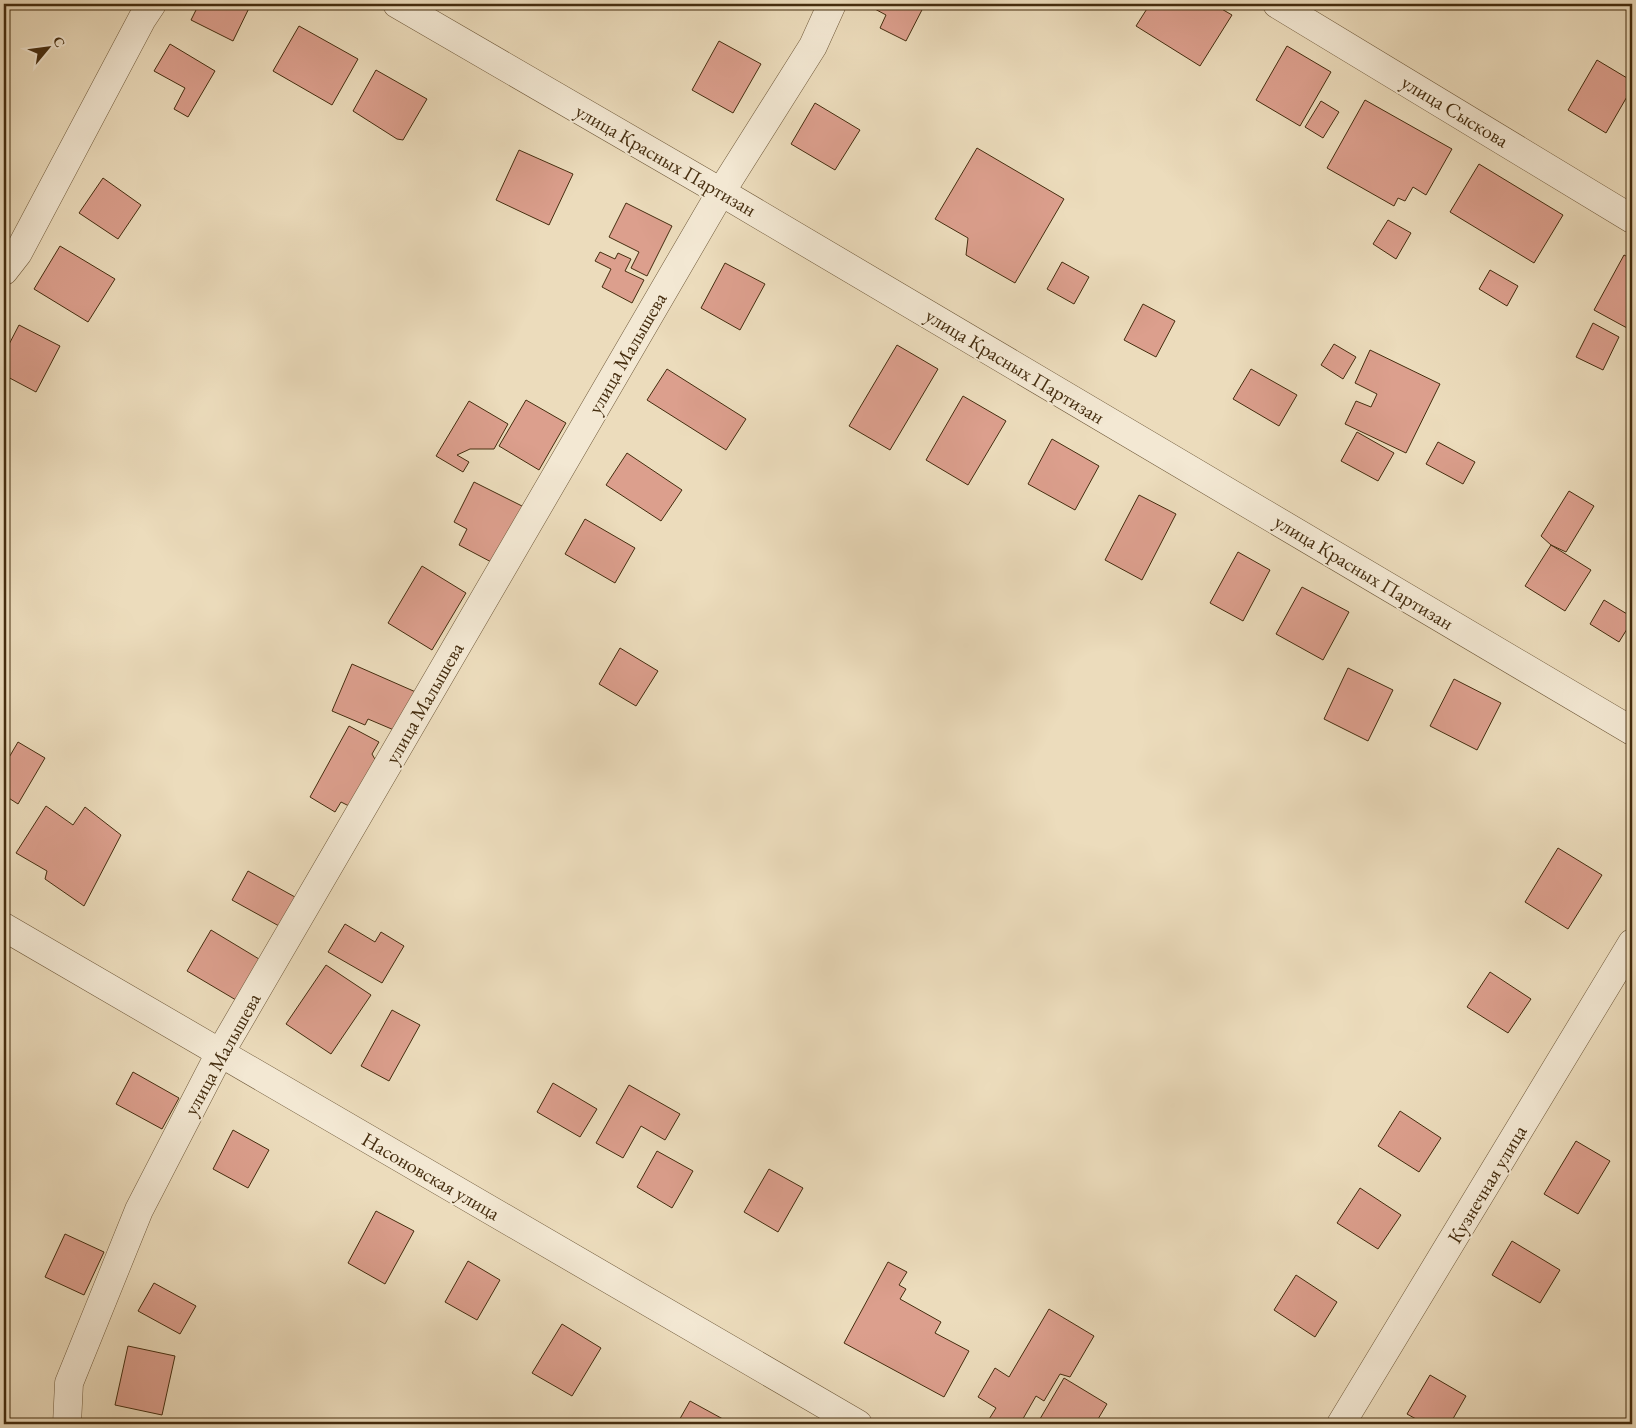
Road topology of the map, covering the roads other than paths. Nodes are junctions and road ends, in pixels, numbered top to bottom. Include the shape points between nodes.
1 (152, 4) edge
2 (396, 4) edge
3 (832, 4) edge
4 (1277, 4) edge
5 (721, 192) junction
6 (1632, 218) edge
7 (4, 271) edge
8 (1632, 731) edge
9 (4, 927) edge
10 (1632, 943) edge
11 (220, 1053) junction
12 (67, 1424) edge
13 (858, 1424) edge
14 (1341, 1424) edge

1 - 7 street via 18,252
2 - 5 street, улица Красных Партизан
3 - 5 street, улица Малышева via 813,46
4 - 6 street, улица Сыскова
5 - 8 street, улица Красных Партизан
5 - 11 street, улица Малышева
9 - 11 street, Насоновская улица
10 - 14 street, Кузнечная улица
11 - 12 street, улица Малышева via 138,1210 69,1383
11 - 13 street, Насоновская улица

